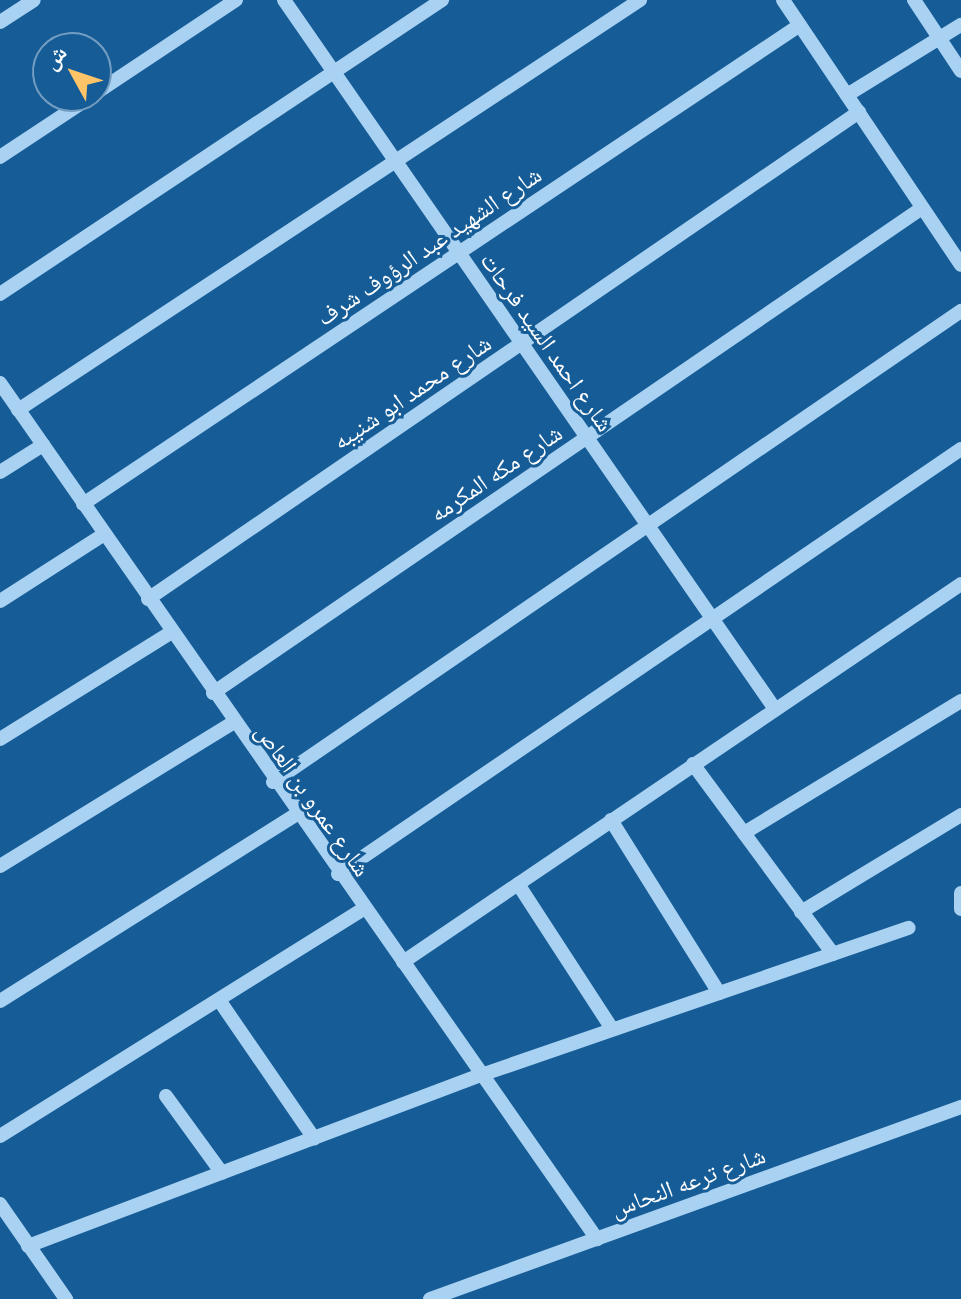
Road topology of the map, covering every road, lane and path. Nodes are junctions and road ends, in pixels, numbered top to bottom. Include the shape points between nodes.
1 (34, 0) edge
2 (236, 0) edge
3 (284, 0) edge
4 (442, 0) edge
5 (640, 0) edge
6 (783, 0) edge
7 (914, 0) edge
8 (0, 22) edge
9 (800, 25) junction
10 (961, 25) edge
11 (939, 38) junction
12 (961, 71) edge
13 (336, 75) junction
14 (112, 83) edge
15 (847, 95) junction
16 (68, 112) edge
17 (859, 112) junction
18 (0, 157) edge
19 (395, 161) junction
20 (922, 208) junction
21 (955, 244) edge
22 (459, 253) junction
23 (961, 265) edge
24 (0, 294) edge
25 (961, 311) edge
26 (521, 343) junction
27 (0, 383) edge
28 (18, 410) junction
29 (587, 437) junction
30 (43, 445) junction
31 (961, 449) edge
32 (0, 472) edge
33 (83, 504) junction
34 (648, 526) junction
35 (103, 535) junction
36 (961, 584) edge
37 (148, 599) junction
38 (0, 601) edge
39 (712, 619) junction
40 (170, 633) junction
41 (213, 693) junction
42 (961, 701) edge
43 (775, 709) junction
44 (232, 723) junction
45 (0, 739) edge
46 (693, 764) junction
47 (273, 782) junction
48 (295, 815) junction
49 (961, 815) edge
50 (611, 820) junction
51 (744, 833) junction
52 (0, 866) edge
53 (338, 874) junction
54 (518, 884) junction
55 (961, 893) edge
56 (363, 909) junction
57 (961, 909) edge
58 (801, 912) junction
59 (909, 928) dead end
60 (833, 954) junction
61 (403, 962) junction
62 (719, 993) junction
63 (219, 1000) junction
64 (0, 1001) edge
65 (612, 1029) junction
66 (484, 1074) junction
67 (166, 1096) dead end
68 (961, 1107) edge
69 (0, 1136) edge
70 (314, 1138) junction
71 (222, 1173) junction
72 (0, 1204) edge
73 (597, 1239) junction
74 (28, 1246) junction
75 (66, 1299) edge
76 (430, 1299) edge

1 - 8 street
2 - 14 street
3 - 13 street, شارع احمد السيد فرحات
4 - 13 street
5 - 19 street
6 - 9 street
7 - 11 street
9 - 15 street
9 - 22 street, شارع الشهيد عبد الرؤوف شرف
10 - 11 street
11 - 12 street
11 - 15 street
13 - 19 street, شارع احمد السيد فرحات
13 - 24 street
15 - 17 street
16 - 18 street
17 - 20 street
17 - 26 street, شارع محمد ابو شنيبه
19 - 22 street, شارع احمد السيد فرحات
19 - 28 street
20 - 21 street
20 - 29 street, شارع مكه المكرمه
21 - 23 street
22 - 26 street, شارع احمد السيد فرحات
22 - 33 street, شارع الشهيد عبد الرؤوف شرف
25 - 34 street
26 - 29 street, شارع احمد السيد فرحات
26 - 37 street, شارع محمد ابو شنيبه
27 - 28 street, شارع عمرو بن العاص
28 - 30 street, شارع عمرو بن العاص
29 - 34 street, شارع احمد السيد فرحات
29 - 41 street, شارع مكه المكرمه
30 - 32 street
30 - 33 street, شارع عمرو بن العاص
31 - 39 street
33 - 35 street, شارع عمرو بن العاص
34 - 39 street, شارع احمد السيد فرحات
34 - 47 street
35 - 37 street, شارع عمرو بن العاص
35 - 38 street
36 - 43 street
37 - 40 street, شارع عمرو بن العاص
39 - 43 street, شارع احمد السيد فرحات
39 - 53 street
40 - 41 street, شارع عمرو بن العاص
40 - 45 street
41 - 44 street, شارع عمرو بن العاص
42 - 51 street
43 - 46 street
44 - 47 street, شارع عمرو بن العاص
44 - 52 street
46 - 50 street
46 - 51 street
47 - 48 street, شارع عمرو بن العاص
48 - 53 street, شارع عمرو بن العاص
48 - 64 street
49 - 58 street
50 - 54 street
50 - 62 street
51 - 58 street
53 - 56 street, شارع عمرو بن العاص
54 - 61 street
54 - 65 street
55 - 57 street
56 - 61 street, شارع عمرو بن العاص
56 - 63 street
58 - 60 street
59 - 60 street
60 - 62 street
61 - 66 street, شارع عمرو بن العاص
62 - 65 street
63 - 69 street
63 - 70 street
65 - 66 street
66 - 70 street
66 - 73 street, شارع عمرو بن العاص
67 - 71 street
68 - 73 street, شارع ترعه النحاس
70 - 71 street
71 - 74 street
72 - 74 street
73 - 76 street, شارع ترعه النحاس
74 - 75 street

